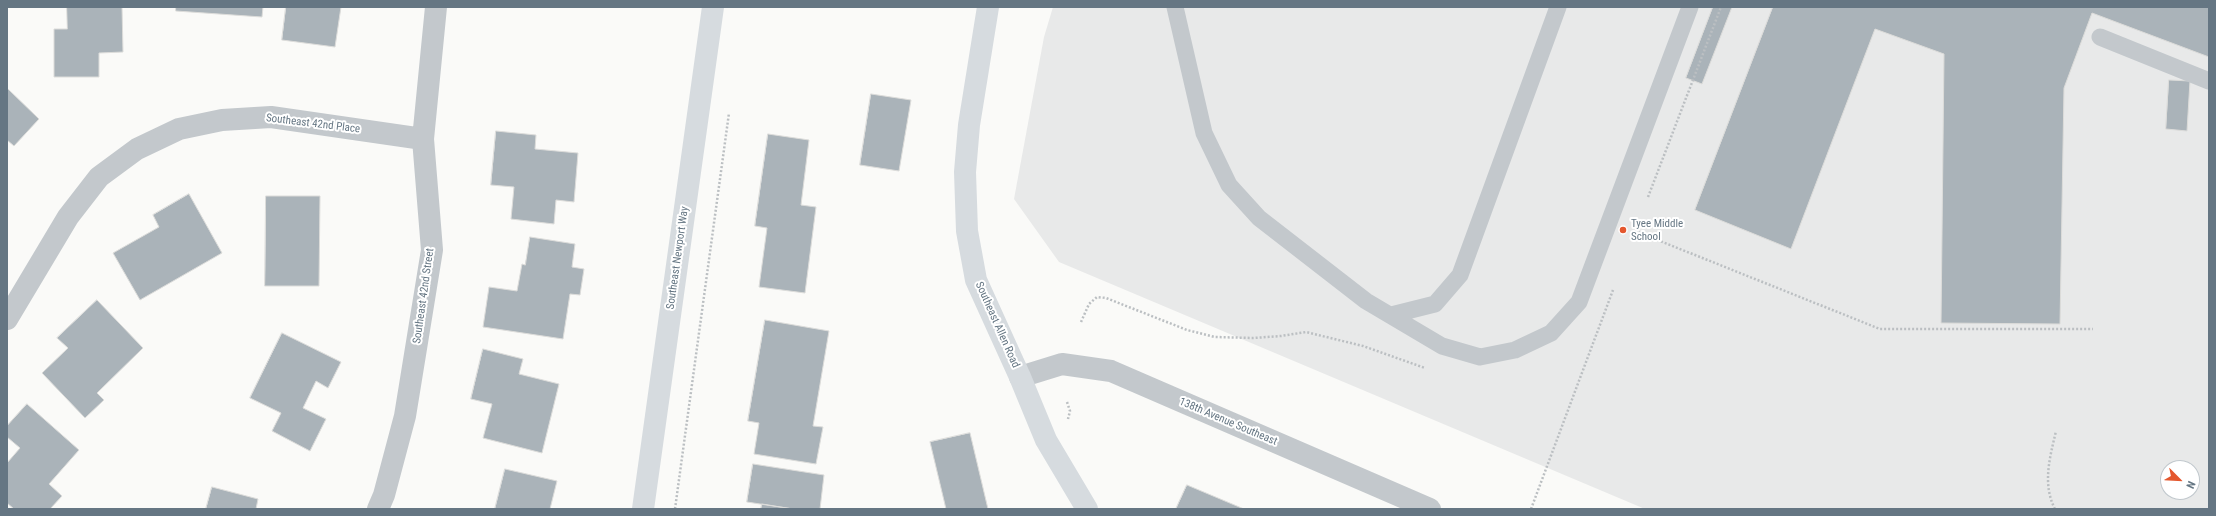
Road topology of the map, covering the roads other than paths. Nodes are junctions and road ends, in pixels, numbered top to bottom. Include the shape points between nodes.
1 (436, 7) edge
2 (712, 7) edge
3 (988, 7) edge
4 (1175, 7) edge
5 (1558, 7) edge
6 (1690, 7) edge
7 (2100, 37) dead end
8 (2209, 81) edge
9 (423, 139) junction
10 (1391, 315) junction
11 (7, 319) edge
12 (1020, 377) junction
13 (378, 509) edge
14 (643, 509) edge
15 (1087, 509) edge
16 (1430, 509) edge

1 - 9 street, Southeast 42nd Street
2 - 14 street, Southeast Newport Way
3 - 12 street, Southeast Allen Road via 969,125 965,172 966,231 976,280
4 - 10 lane via 1204,134 1229,185 1259,218 1366,301
5 - 10 lane via 1460,274 1435,304
6 - 10 lane via 1579,302 1552,333 1515,350 1480,357 1442,346
7 - 8 lane
9 - 11 street, Southeast 42nd Place via 271,117 222,120 179,129 137,149 99,177 68,217
9 - 13 street, Southeast 42nd Street via 432,250 405,416
12 - 15 street, Southeast Allen Road via 1046,440
12 - 16 street, 138th Avenue Southeast via 1062,364 1111,371

